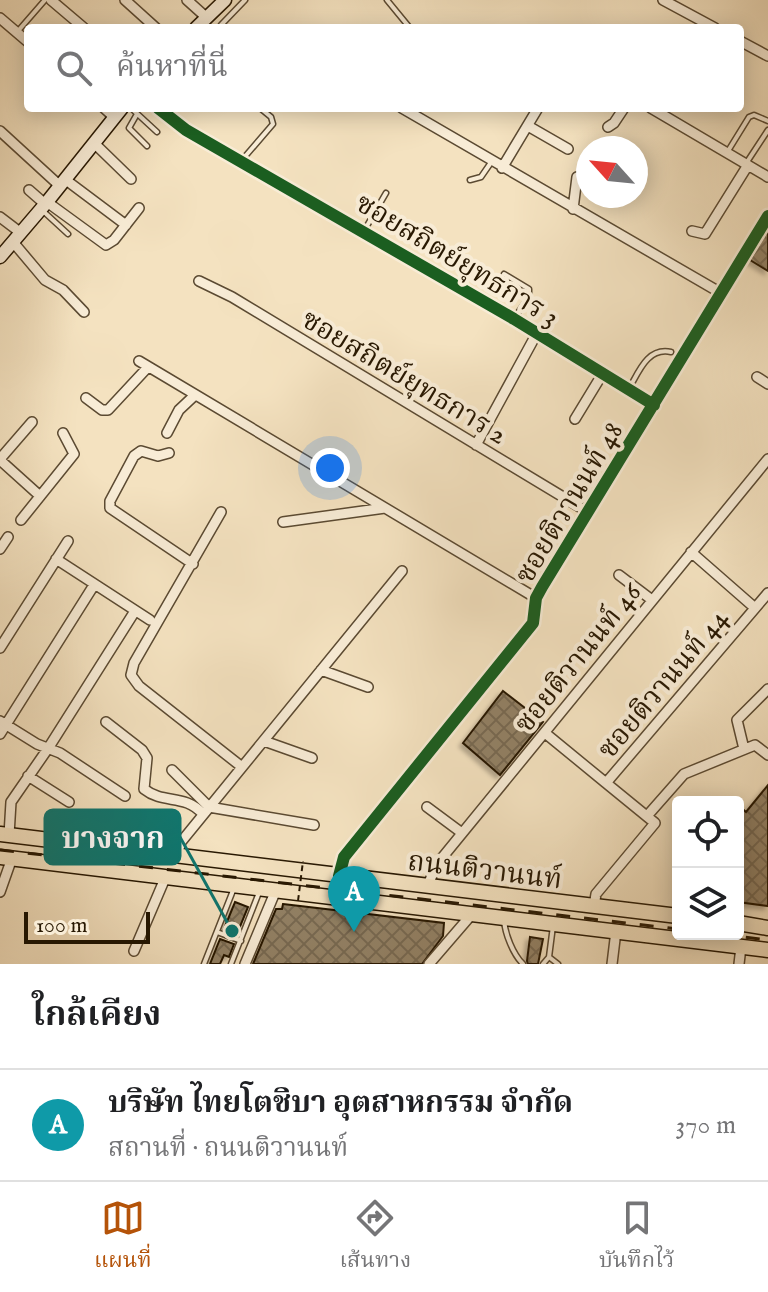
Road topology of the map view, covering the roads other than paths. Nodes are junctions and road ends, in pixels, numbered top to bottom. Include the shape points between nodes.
1 (48, 0) edge
2 (125, 0) edge
3 (187, 0) edge
4 (225, 0) edge
5 (245, 0) edge
6 (387, 0) edge
7 (663, 0) edge
8 (0, 18) edge
9 (207, 18) junction
10 (25, 24) edge
11 (79, 24) edge
12 (152, 24) edge
13 (200, 24) edge
14 (222, 24) edge
15 (407, 24) edge
16 (708, 24) edge
17 (24, 25) edge
18 (17, 32) junction
19 (24, 38) edge
20 (744, 43) edge
21 (768, 56) edge
22 (163, 112) edge
23 (265, 112) edge
24 (409, 112) edge
25 (536, 112) edge
26 (621, 112) edge
27 (658, 112) edge
28 (118, 113) edge
29 (137, 114) joint
30 (768, 121) edge
31 (528, 126) junction
32 (608, 127) dead end
33 (768, 130) edge
34 (157, 132) dead end
35 (2, 139) edge
36 (94, 143) junction
37 (147, 146) dead end
38 (568, 149) dead end
39 (727, 153) junction
40 (239, 159) junction
41 (492, 161) junction
42 (747, 165) junction
43 (502, 168) junction
44 (767, 175) edge
45 (131, 179) dead end
46 (470, 180) dead end
47 (63, 183) junction
48 (576, 185) edge
49 (29, 190) dead end
50 (386, 193) dead end
51 (45, 205) junction
52 (139, 208) dead end
53 (573, 209) junction
54 (768, 216) edge
55 (0, 217) edge
56 (126, 225) junction
57 (364, 231) junction
58 (692, 231) dead end
59 (68, 234) dead end
60 (17, 238) junction
61 (0, 257) edge
62 (504, 274) dead end
63 (199, 281) dead end
64 (721, 293) junction
65 (84, 312) dead end
66 (514, 319) junction
67 (537, 333) junction
68 (671, 352) dead end
69 (603, 373) junction
70 (757, 377) dead end
71 (768, 384) edge
72 (629, 389) junction
73 (195, 395) junction
74 (86, 398) dead end
75 (654, 405) junction
76 (575, 419) dead end
77 (32, 422) dead end
78 (63, 433) dead end
79 (167, 433) dead end
80 (476, 445) junction
81 (169, 453) dead end
82 (768, 459) edge
83 (0, 460) edge
84 (40, 496) junction
85 (385, 508) junction
86 (221, 512) dead end
87 (588, 512) junction
88 (21, 520) dead end
89 (283, 522) dead end
90 (8, 537) dead end
91 (68, 541) dead end
92 (0, 549) edge
93 (691, 552) junction
94 (56, 559) junction
95 (193, 564) junction
96 (402, 571) dead end
97 (619, 575) dead end
98 (94, 585) junction
99 (768, 593) edge
100 (536, 598) junction
101 (652, 600) junction
102 (755, 608) junction
103 (135, 611) junction
104 (150, 620) dead end
105 (0, 648) edge
106 (321, 670) junction
107 (368, 687) dead end
108 (768, 689) edge
109 (106, 722) dead end
110 (2, 727) edge
111 (545, 733) junction
112 (264, 741) junction
113 (49, 747) junction
114 (744, 749) junction
115 (768, 755) edge
116 (312, 758) dead end
117 (242, 767) junction
118 (172, 770) dead end
119 (28, 776) junction
120 (606, 783) junction
121 (125, 796) dead end
122 (69, 802) dead end
123 (427, 807) dead end
124 (206, 811) junction
125 (647, 816) junction
126 (314, 825) dead end
127 (462, 833) junction
128 (4, 835) edge
129 (177, 855) junction
130 (6, 858) edge
131 (166, 876) junction
132 (339, 876) junction
133 (236, 885) junction
134 (427, 887) junction
135 (269, 889) junction
136 (456, 891) junction
137 (0, 892) edge
138 (594, 906) junction
139 (453, 912) junction
140 (472, 914) junction
141 (672, 915) edge
142 (504, 917) junction
143 (554, 924) junction
144 (744, 924) edge
145 (768, 928) edge
146 (616, 931) junction
147 (217, 932) junction
148 (241, 941) junction
149 (741, 947) junction
150 (768, 950) edge
151 (134, 951) dead end
152 (549, 957) junction
153 (204, 964) edge
154 (231, 964) edge
155 (245, 964) edge
156 (429, 964) edge
157 (523, 964) edge
158 (543, 964) edge
159 (558, 964) edge
160 (612, 964) edge
161 (739, 964) edge

1 - 10 lane
1 - 11 street
2 - 12 street
3 - 9 street
4 - 9 main road
5 - 14 lane
6 - 15 lane
7 - 16 street
8 - 18 street
9 - 13 main road
17 - 18 lane
18 - 19 street
20 - 21 street
22 - 40 street, ซอยสถิตย์ยุทธการ 3
23 - 40 lane via 273,124
24 - 41 street
25 - 31 street
26 - 32 street
27 - 39 street
28 - 36 main road
29 - 34 lane
29 - 37 lane via 129,128
30 - 39 lane via 749,117
31 - 38 street
31 - 43 street
33 - 42 lane
35 - 47 street
36 - 45 street
36 - 47 main road
39 - 42 street
40 - 57 street, ซอยสถิตย์ยุทธการ 3
41 - 43 street
41 - 46 lane via 481,177
42 - 44 street
42 - 58 street via 705,234
43 - 53 street
47 - 51 main road
47 - 56 street
48 - 53 street
49 - 51 street
50 - 57 lane
51 - 56 street via 106,245
51 - 59 lane
51 - 60 main road
52 - 56 street
53 - 64 street
54 - 64 street, ซอยติวานนท์ 48
55 - 60 street
57 - 66 street, ซอยสถิตย์ยุทธการ 3
60 - 61 main road
60 - 65 street via 45,280
62 - 66 lane via 530,294
63 - 80 street, ซอยสถิตย์ยุทธการ 2
64 - 75 street, ซอยติวานนท์ 48
66 - 67 street, ซอยสถิตย์ยุทธการ 3
67 - 69 street, ซอยสถิตย์ยุทธการ 3
67 - 80 street
68 - 72 lane via 664,350 645,361
69 - 72 street, ซอยสถิตย์ยุทธการ 3
69 - 76 street
70 - 71 street
72 - 75 street, ซอยสถิตย์ยุทธการ 3
73 - 74 street via 143,364 108,410
73 - 79 street
73 - 85 street
75 - 87 street, ซอยติวานนท์ 48
77 - 83 street
78 - 84 street via 74,454
80 - 87 street, ซอยสถิตย์ยุทธการ 2
81 - 95 street via 141,451 134,456 110,508
82 - 93 street, ซอยติวานนท์ 46
83 - 84 street
84 - 88 street
85 - 89 street
85 - 100 street
86 - 95 street
87 - 100 street, ซอยติวานนท์ 48
90 - 92 street
91 - 94 street
93 - 101 street, ซอยติวานนท์ 46
93 - 102 street
94 - 98 street
94 - 105 street
95 - 117 street via 131,675
96 - 106 street
97 - 101 street
98 - 103 street
98 - 110 street
99 - 102 street, ซอยติวานนท์ 44
100 - 132 street, ซอยติวานนท์ 48 via 533,623 344,857
101 - 111 street, ซอยติวานนท์ 46
102 - 120 street, ซอยติวานนท์ 44
103 - 104 street
103 - 113 street
106 - 107 street
106 - 112 street
108 - 114 street via 737,720
109 - 124 street via 147,758 144,789
110 - 113 street
111 - 120 street
111 - 127 street, ซอยติวานนท์ 46
112 - 116 street
112 - 117 street
113 - 119 street
113 - 121 street
114 - 115 street via 755,745
114 - 125 street via 684,774
117 - 124 street
118 - 124 street
119 - 122 street
119 - 128 street via 11,802
120 - 125 street, ซอยติวานนท์ 44
123 - 127 street
124 - 126 street
124 - 129 street
125 - 138 street via 655,823 596,894
127 - 134 street, ซอยติวานนท์ 46 via 433,870
128 - 129 main road, ถนนติวานนท์
129 - 132 main road, ถนนติวานนท์
130 - 131 main road, ถนนติวานนท์
130 - 137 street
131 - 133 main road, ถนนติวานนท์
131 - 151 street
132 - 134 main road, ถนนติวานนท์
133 - 135 main road, ถนนติวานนท์
133 - 147 lane
134 - 136 main road, ถนนติวานนท์
135 - 139 main road, ถนนติวานนท์
135 - 148 lane
135 - 155 street
136 - 138 main road, ถนนติวานนท์
136 - 139 main road
138 - 141 main road, ถนนติวานนท์
139 - 140 main road, ถนนติวานนท์
140 - 142 main road, ถนนติวานนท์
140 - 156 street
142 - 143 main road, ถนนติวานนท์
142 - 157 lane via 507,936
143 - 146 main road, ถนนติวานนท์
143 - 152 lane
144 - 145 main road
146 - 149 main road, ถนนติวานนท์
146 - 160 street
147 - 148 lane
147 - 153 lane
148 - 154 lane
149 - 150 main road, ถนนติวานนท์
149 - 161 street
152 - 158 lane
152 - 159 lane

